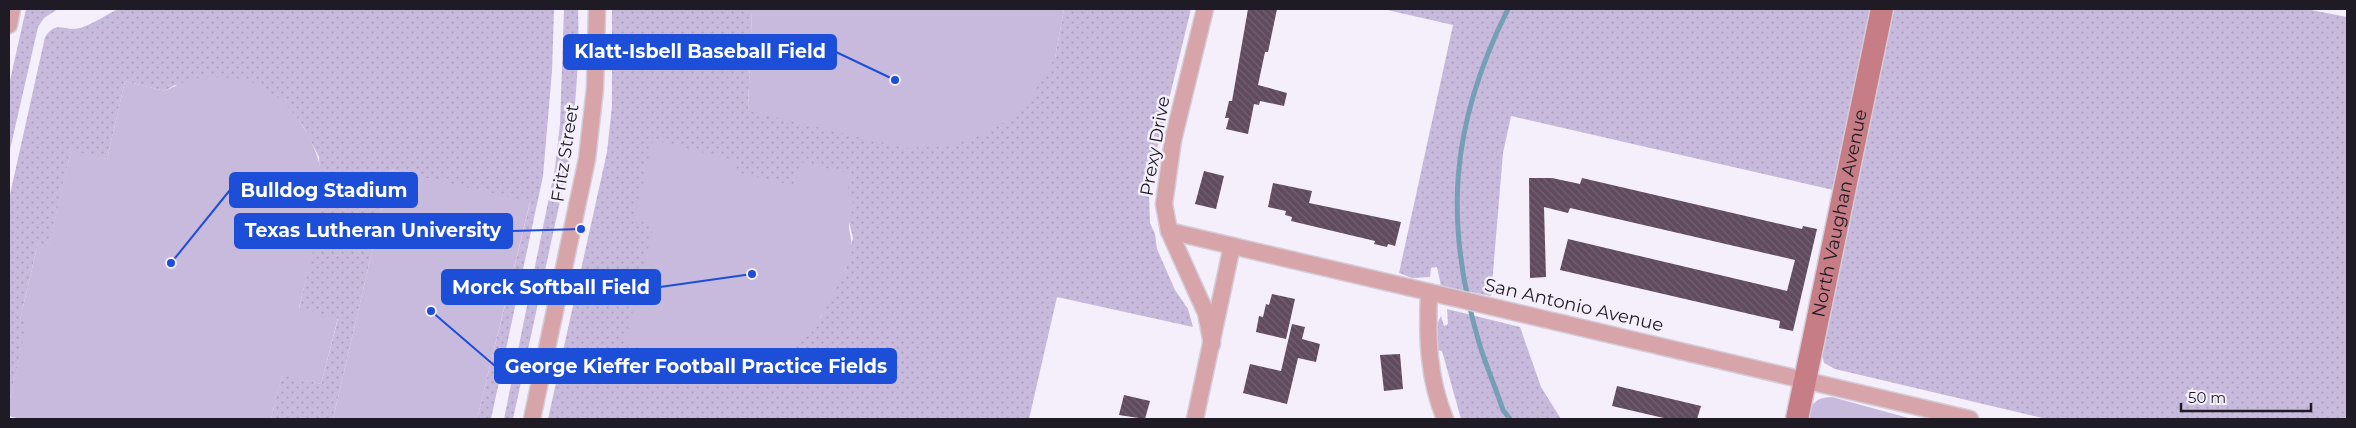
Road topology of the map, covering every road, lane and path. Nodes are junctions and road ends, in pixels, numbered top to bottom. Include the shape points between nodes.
1 (12, 9) edge
2 (597, 9) edge
3 (1205, 9) edge
4 (1882, 9) edge
5 (9, 26) edge
6 (1169, 231) junction
7 (1232, 246) junction
8 (1429, 292) junction
9 (1212, 344) junction
10 (1805, 380) junction
11 (532, 419) edge
12 (1195, 419) edge
13 (1445, 419) edge
14 (1797, 419) edge
15 (1970, 419) edge

1 - 5 street
2 - 11 street, Fritz Street via 595,88 587,159
3 - 6 street, Prexy Drive via 1173,140 1164,204
4 - 10 street, North Vaughan Avenue
6 - 7 street, San Antonio Avenue
6 - 9 street, Prexy Drive via 1206,313
7 - 8 street, San Antonio Avenue
7 - 9 street, Prexy Drive
8 - 10 street, San Antonio Avenue
8 - 13 street via 1429,352 1435,390
9 - 12 street, Prexy Drive
10 - 14 street, North Vaughan Avenue
10 - 15 street, San Antonio Avenue

